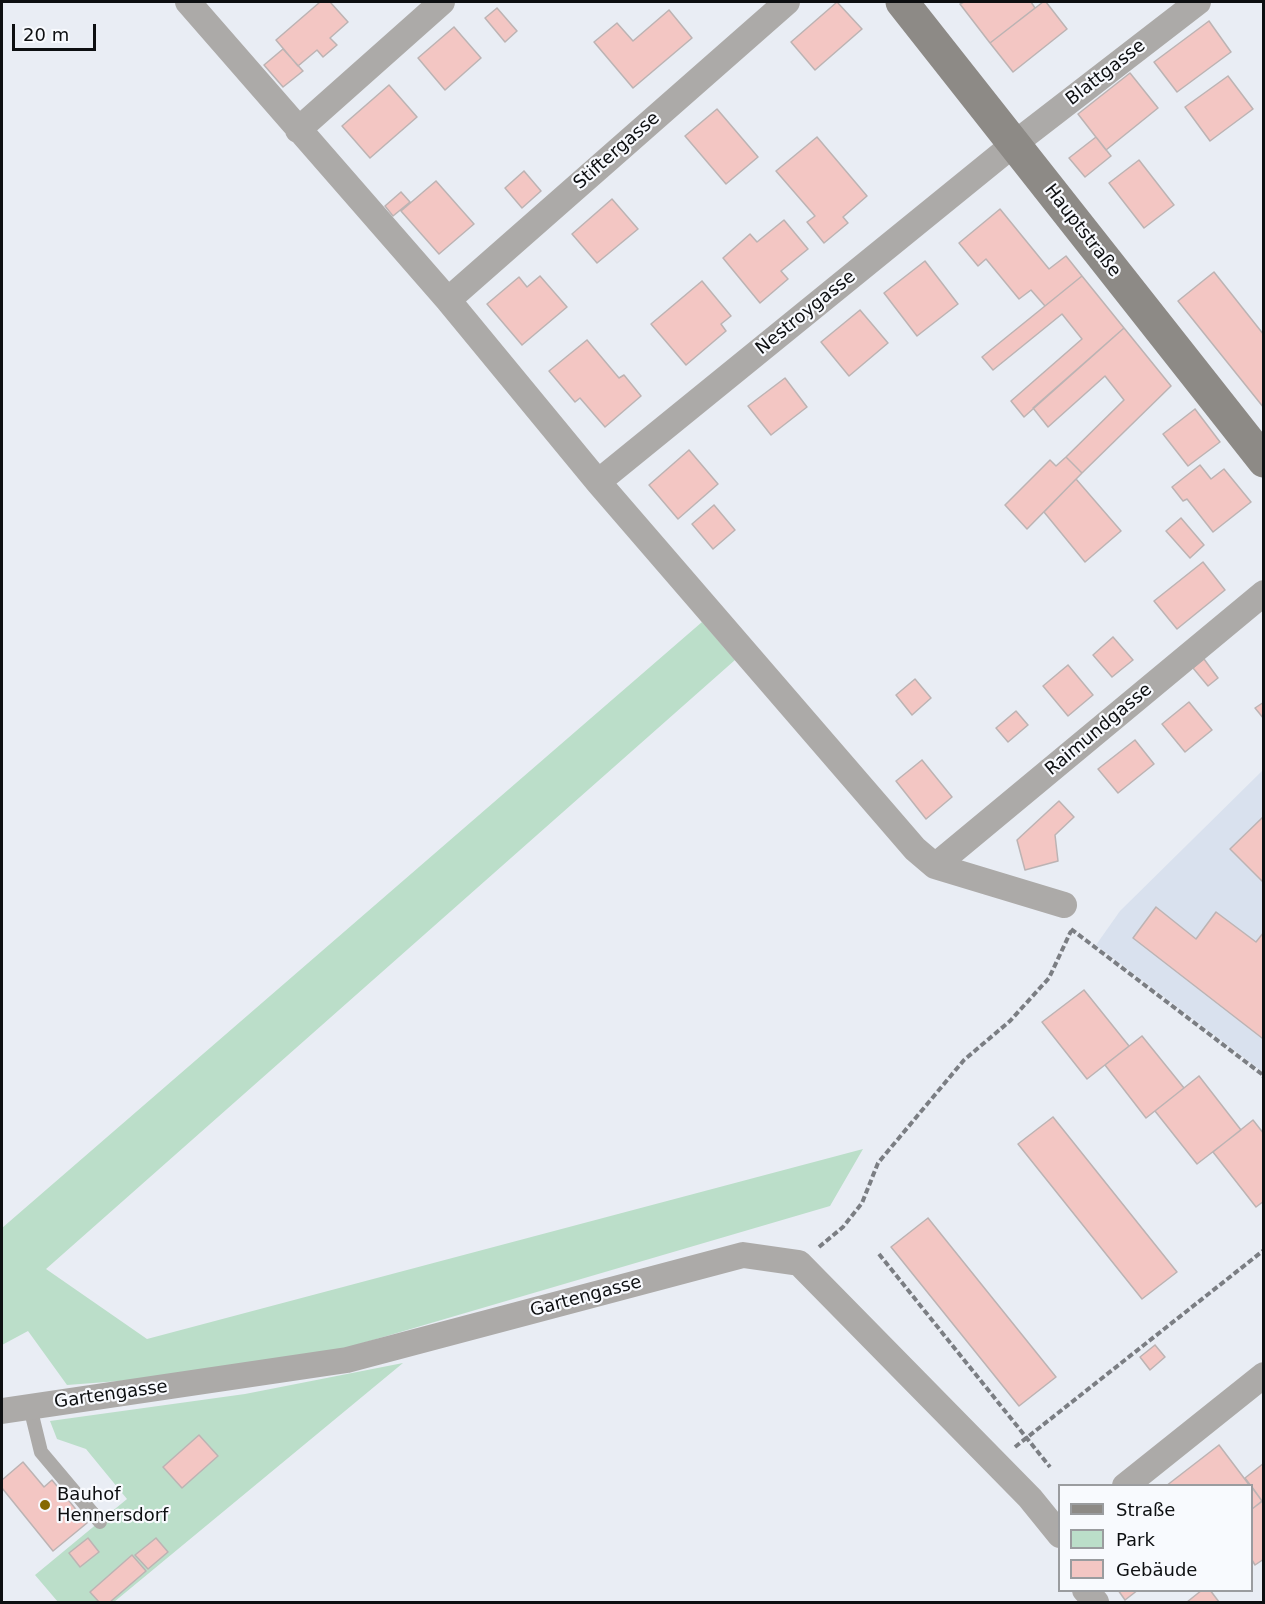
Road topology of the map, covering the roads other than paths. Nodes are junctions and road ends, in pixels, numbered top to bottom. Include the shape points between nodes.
1 (188, 2) edge
2 (442, 2) edge
3 (787, 2) edge
4 (902, 2) edge
5 (1198, 2) edge
6 (298, 130) junction
7 (1014, 144) junction
8 (448, 300) junction
9 (1263, 460) edge
10 (598, 482) junction
11 (1263, 593) edge
12 (934, 866) junction
13 (1064, 905) road end
14 (1263, 1375) edge
15 (30, 1407) junction
16 (2, 1411) edge
17 (1126, 1484) edge
18 (100, 1522) dead end
19 (1058, 1534) edge

1 - 6 street
2 - 6 street
3 - 8 street, Stiftergasse
4 - 7 street, Hauptstraße
5 - 7 street, Blattgasse
6 - 8 street
7 - 9 street, Hauptstraße
7 - 10 street, Nestroygasse
8 - 10 street
10 - 12 street via 907,840
11 - 12 street, Raimundgasse
12 - 13 street
14 - 17 street
15 - 16 street, Gartengasse
15 - 18 lane via 41,1452
15 - 19 street, Gartengasse via 347,1360 743,1255 799,1263 1030,1498

